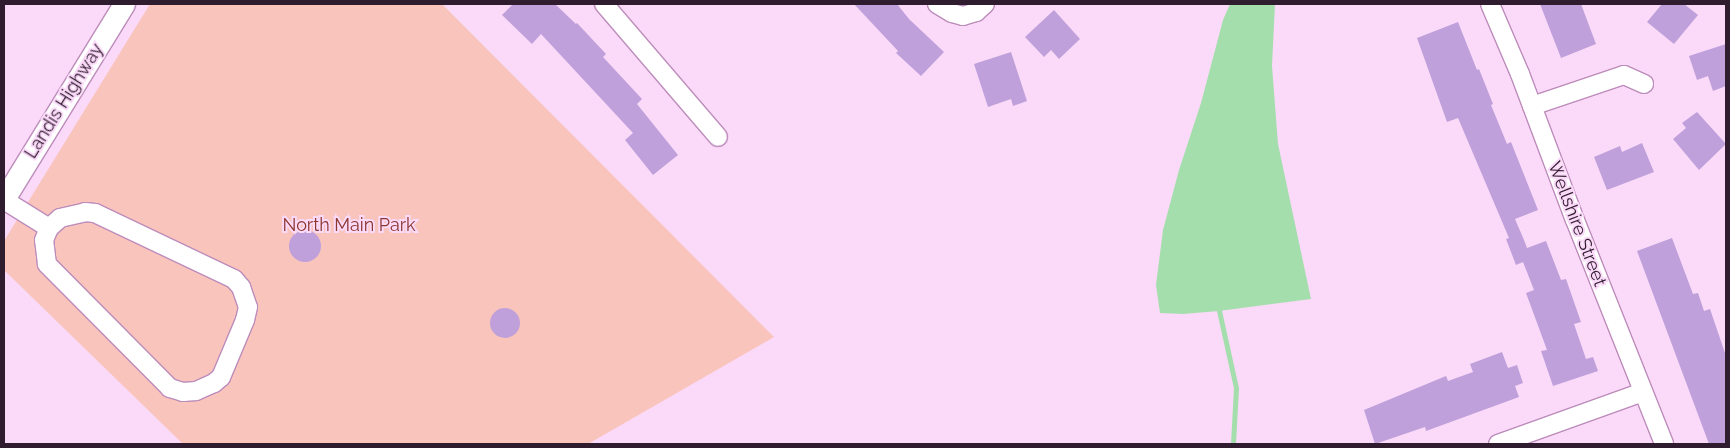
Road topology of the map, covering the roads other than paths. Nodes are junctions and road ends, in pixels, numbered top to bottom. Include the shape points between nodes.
1 (124, 4) edge
2 (604, 4) edge
3 (937, 4) edge
4 (985, 4) edge
5 (1490, 4) edge
6 (1644, 84) dead end
7 (1532, 106) junction
8 (718, 137) dead end
9 (4, 200) edge
10 (49, 228) junction
11 (1643, 392) junction
12 (1498, 444) edge
13 (1664, 444) edge

1 - 9 main road, Landis Highway
2 - 8 street
3 - 4 street via 963,16 976,12
5 - 7 street, Wellshire Street
6 - 7 street via 1624,75
7 - 11 street, Wellshire Street
9 - 10 street
10 - 10 street via 44,240 46,264 170,388 196,391 207,388 221,377 248,307 242,287 234,279 95,213 72,213
11 - 12 street
11 - 13 street, Wellshire Street

